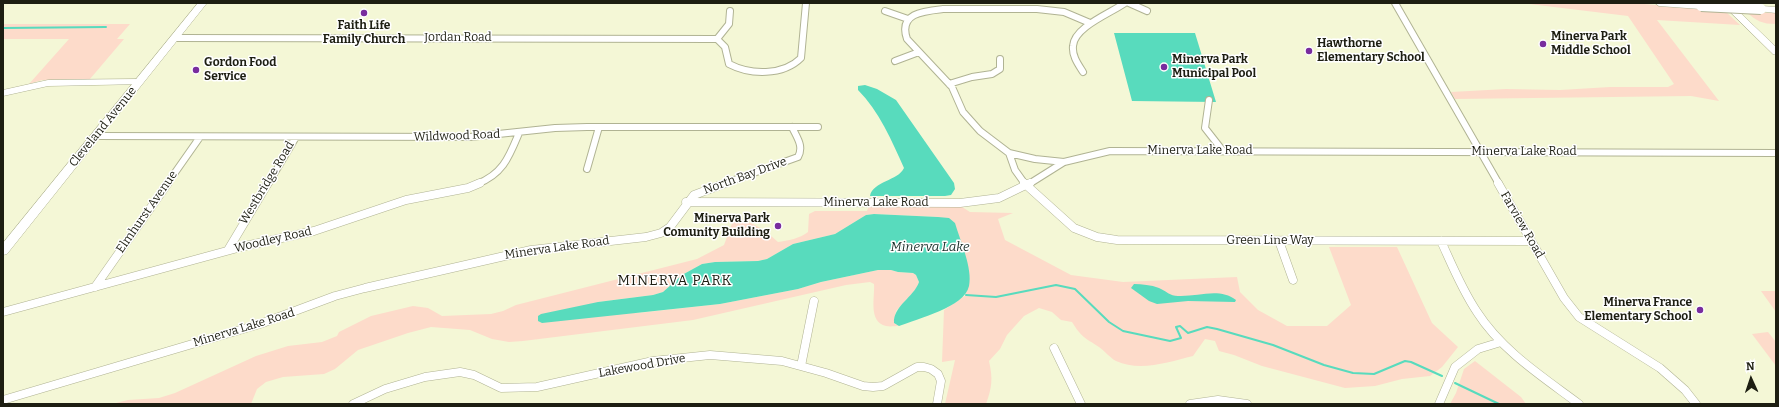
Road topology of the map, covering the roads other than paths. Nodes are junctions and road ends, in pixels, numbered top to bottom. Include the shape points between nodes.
1 (203, 3) edge
2 (806, 3) edge
3 (1125, 3) edge
4 (1129, 3) edge
5 (1395, 3) edge
6 (1658, 3) edge
7 (1725, 3) edge
8 (1663, 4) edge
9 (1776, 9) edge
10 (730, 11) dead end
11 (885, 11) dead end
12 (1147, 11) dead end
13 (908, 19) junction
14 (1090, 23) junction
15 (175, 38) junction
16 (717, 39) junction
17 (919, 52) junction
18 (1776, 52) edge
19 (1000, 59) dead end
20 (895, 61) dead end
21 (1083, 72) dead end
22 (139, 82) junction
23 (949, 84) junction
24 (3, 93) edge
25 (1209, 100) dead end
26 (599, 127) junction
27 (792, 127) junction
28 (818, 127) dead end
29 (518, 133) junction
30 (95, 136) junction
31 (200, 137) junction
32 (296, 137) junction
33 (1223, 151) junction
34 (1479, 151) junction
35 (1009, 153) junction
36 (1775, 154) edge
37 (1064, 162) junction
38 (587, 169) dead end
39 (1026, 186) junction
40 (686, 202) junction
41 (1279, 241) junction
42 (1441, 241) junction
43 (1531, 241) junction
44 (228, 250) junction
45 (3, 251) edge
46 (1293, 280) dead end
47 (95, 287) junction
48 (814, 301) dead end
49 (3, 312) edge
50 (1501, 342) junction
51 (1054, 348) dead end
52 (802, 366) junction
53 (3, 400) edge
54 (353, 404) edge
55 (937, 404) edge
56 (1080, 404) edge
57 (1190, 404) edge
58 (1247, 404) edge
59 (1438, 404) edge
60 (1579, 404) edge
61 (1696, 404) edge

1 - 15 main road, Cleveland Avenue
2 - 16 street via 801,58 793,66 775,70 735,68 729,64 728,52
3 - 14 street
4 - 12 street
5 - 34 street, Farview Road
6 - 8 main road
7 - 18 main road
8 - 9 main road, bridge
10 - 16 street via 729,24
11 - 13 street
13 - 14 street via 931,10 1037,9 1064,12
13 - 17 street via 904,33
14 - 21 street via 1080,30 1074,41 1073,54
15 - 16 street, Jordan Road
15 - 22 main road, Cleveland Avenue
17 - 20 street
17 - 23 street
19 - 23 street via 1000,68 996,72
22 - 24 street via 48,83
22 - 30 main road, Cleveland Avenue
23 - 35 street via 964,112 980,131
25 - 33 street via 1205,128
26 - 27 street, Wildwood Road
26 - 29 street, Wildwood Road via 555,128
26 - 38 street
27 - 28 street, Wildwood Road
27 - 40 street, North Bay Drive via 801,145 798,156 694,195
29 - 32 street, Wildwood Road via 470,138
29 - 44 street, Woodley Road via 508,160 483,182 468,188 406,200 314,231
30 - 31 street, Wildwood Road
30 - 45 main road, Cleveland Avenue
31 - 32 street, Wildwood Road
31 - 47 street, Elmhurst Avenue
32 - 44 street, Westbridge Road
33 - 34 street, Minerva Lake Road
33 - 37 street, Minerva Lake Road via 1110,151
34 - 36 street, Minerva Lake Road
34 - 43 street, Farview Road
35 - 37 street
35 - 39 street, Green Line Way via 1015,170
37 - 39 street, Minerva Lake Road
39 - 40 street, Minerva Lake Road via 1000,198 960,203
39 - 41 street, Green Line Way via 1074,228 1097,237 1116,240
40 - 53 street, Minerva Lake Road via 676,222 663,232 646,237 531,250 365,288 334,296 260,324
41 - 42 street, Green Line Way
41 - 46 street
42 - 43 street, Green Line Way
42 - 50 street via 1476,310
43 - 61 street, Farview Road via 1564,298 1579,317 1653,362 1681,385
44 - 47 street, Woodley Road
47 - 49 street, Woodley Road
48 - 52 street
50 - 59 street via 1478,349 1462,360 1455,367
50 - 60 street
51 - 56 street
52 - 54 street, Lakewood Drive via 782,361 710,354 653,361 537,387 515,388 501,388 474,375 460,372 425,377 385,389
52 - 55 street, Lakewood Drive via 873,387 883,386 918,367 931,369 938,374 941,381
57 - 58 street via 1218,400

